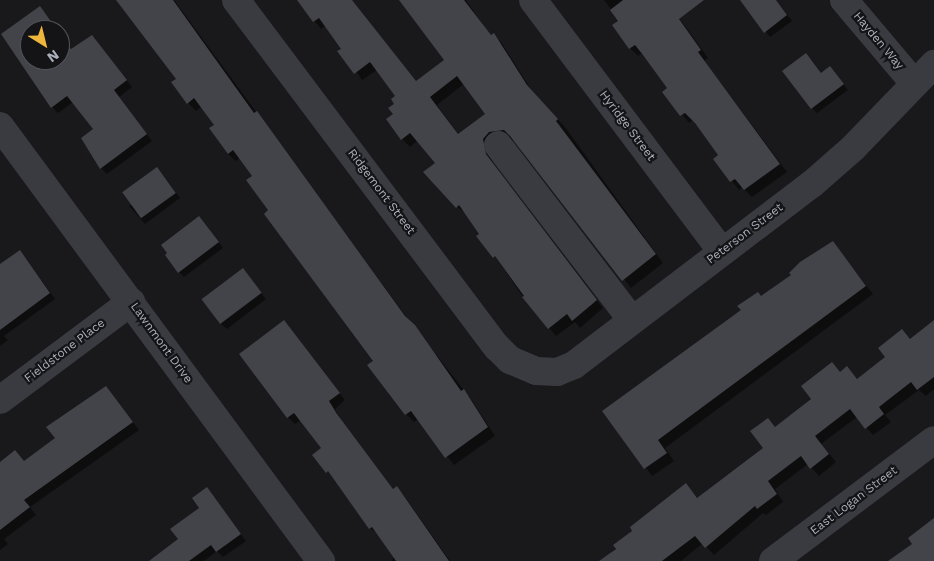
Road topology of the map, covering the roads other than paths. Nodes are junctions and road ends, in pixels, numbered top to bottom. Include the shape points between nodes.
1 (236, 0) edge
2 (533, 0) edge
3 (844, 0) edge
4 (934, 64) edge
5 (913, 82) junction
6 (0, 126) edge
7 (498, 145) dead end
8 (722, 252) junction
9 (131, 302) junction
10 (632, 320) junction
11 (536, 371) joint
12 (0, 400) edge
13 (934, 440) edge
14 (308, 556) edge
15 (773, 561) edge

1 - 11 street, Ridgemont Street via 498,347 510,360
2 - 8 street, Hyridge Street
3 - 5 street, Hayden Way
4 - 5 street, Peterson Street
5 - 8 street, Peterson Street via 853,148 812,184
6 - 9 street, Lawnmont Drive
7 - 10 street
8 - 10 street, Peterson Street
9 - 12 street, Fieldstone Place
9 - 14 street, Lawnmont Drive
10 - 11 street, Peterson Street via 574,365 557,372
13 - 15 street, East Logan Street

